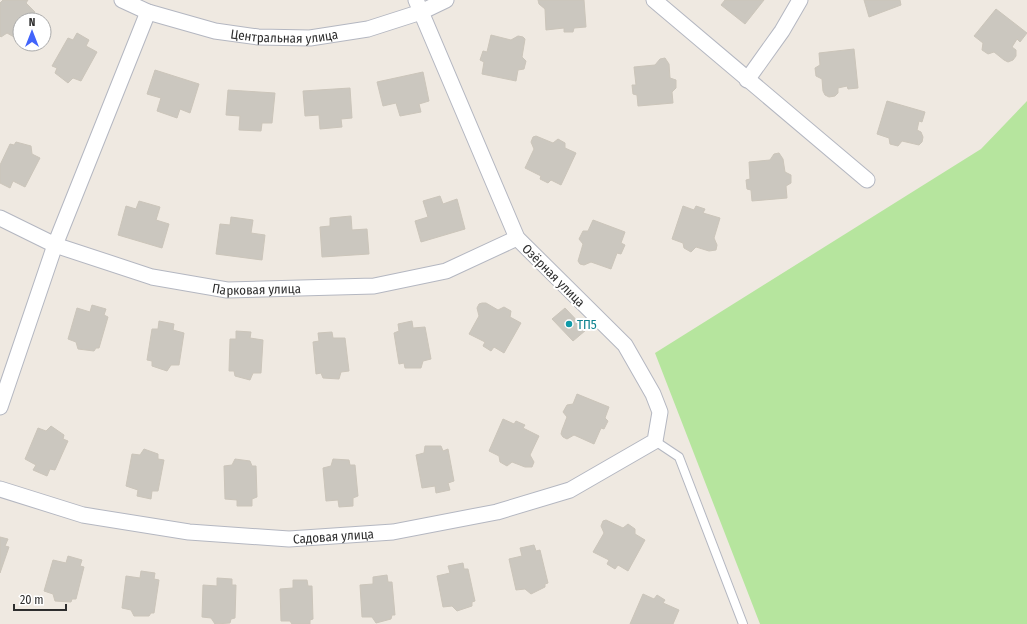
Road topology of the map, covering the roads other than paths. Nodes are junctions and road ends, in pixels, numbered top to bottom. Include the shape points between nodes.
1 (122, 0) edge
2 (446, 0) edge
3 (654, 0) edge
4 (800, 0) edge
5 (419, 6) edge
6 (148, 12) junction
7 (747, 80) junction
8 (866, 180) dead end
9 (0, 218) edge
10 (517, 238) junction
11 (55, 246) junction
12 (0, 407) edge
13 (655, 441) junction
14 (0, 489) edge
15 (743, 624) edge

1 - 6 street, Центральная улица
2 - 5 street, Центральная улица
3 - 7 street
4 - 7 street via 782,31
5 - 6 street, Центральная улица via 368,29 303,38 258,37 215,31
5 - 10 street
6 - 11 street
7 - 8 street
9 - 11 street, Парковая улица
10 - 11 street, Парковая улица via 446,271 374,286 227,290 152,278
10 - 13 street, Озёрная улица via 625,345 653,394 660,412
11 - 12 street
13 - 14 street, Садовая улица via 570,490 497,512 393,532 289,539 189,532 83,515
13 - 15 lane via 679,457

